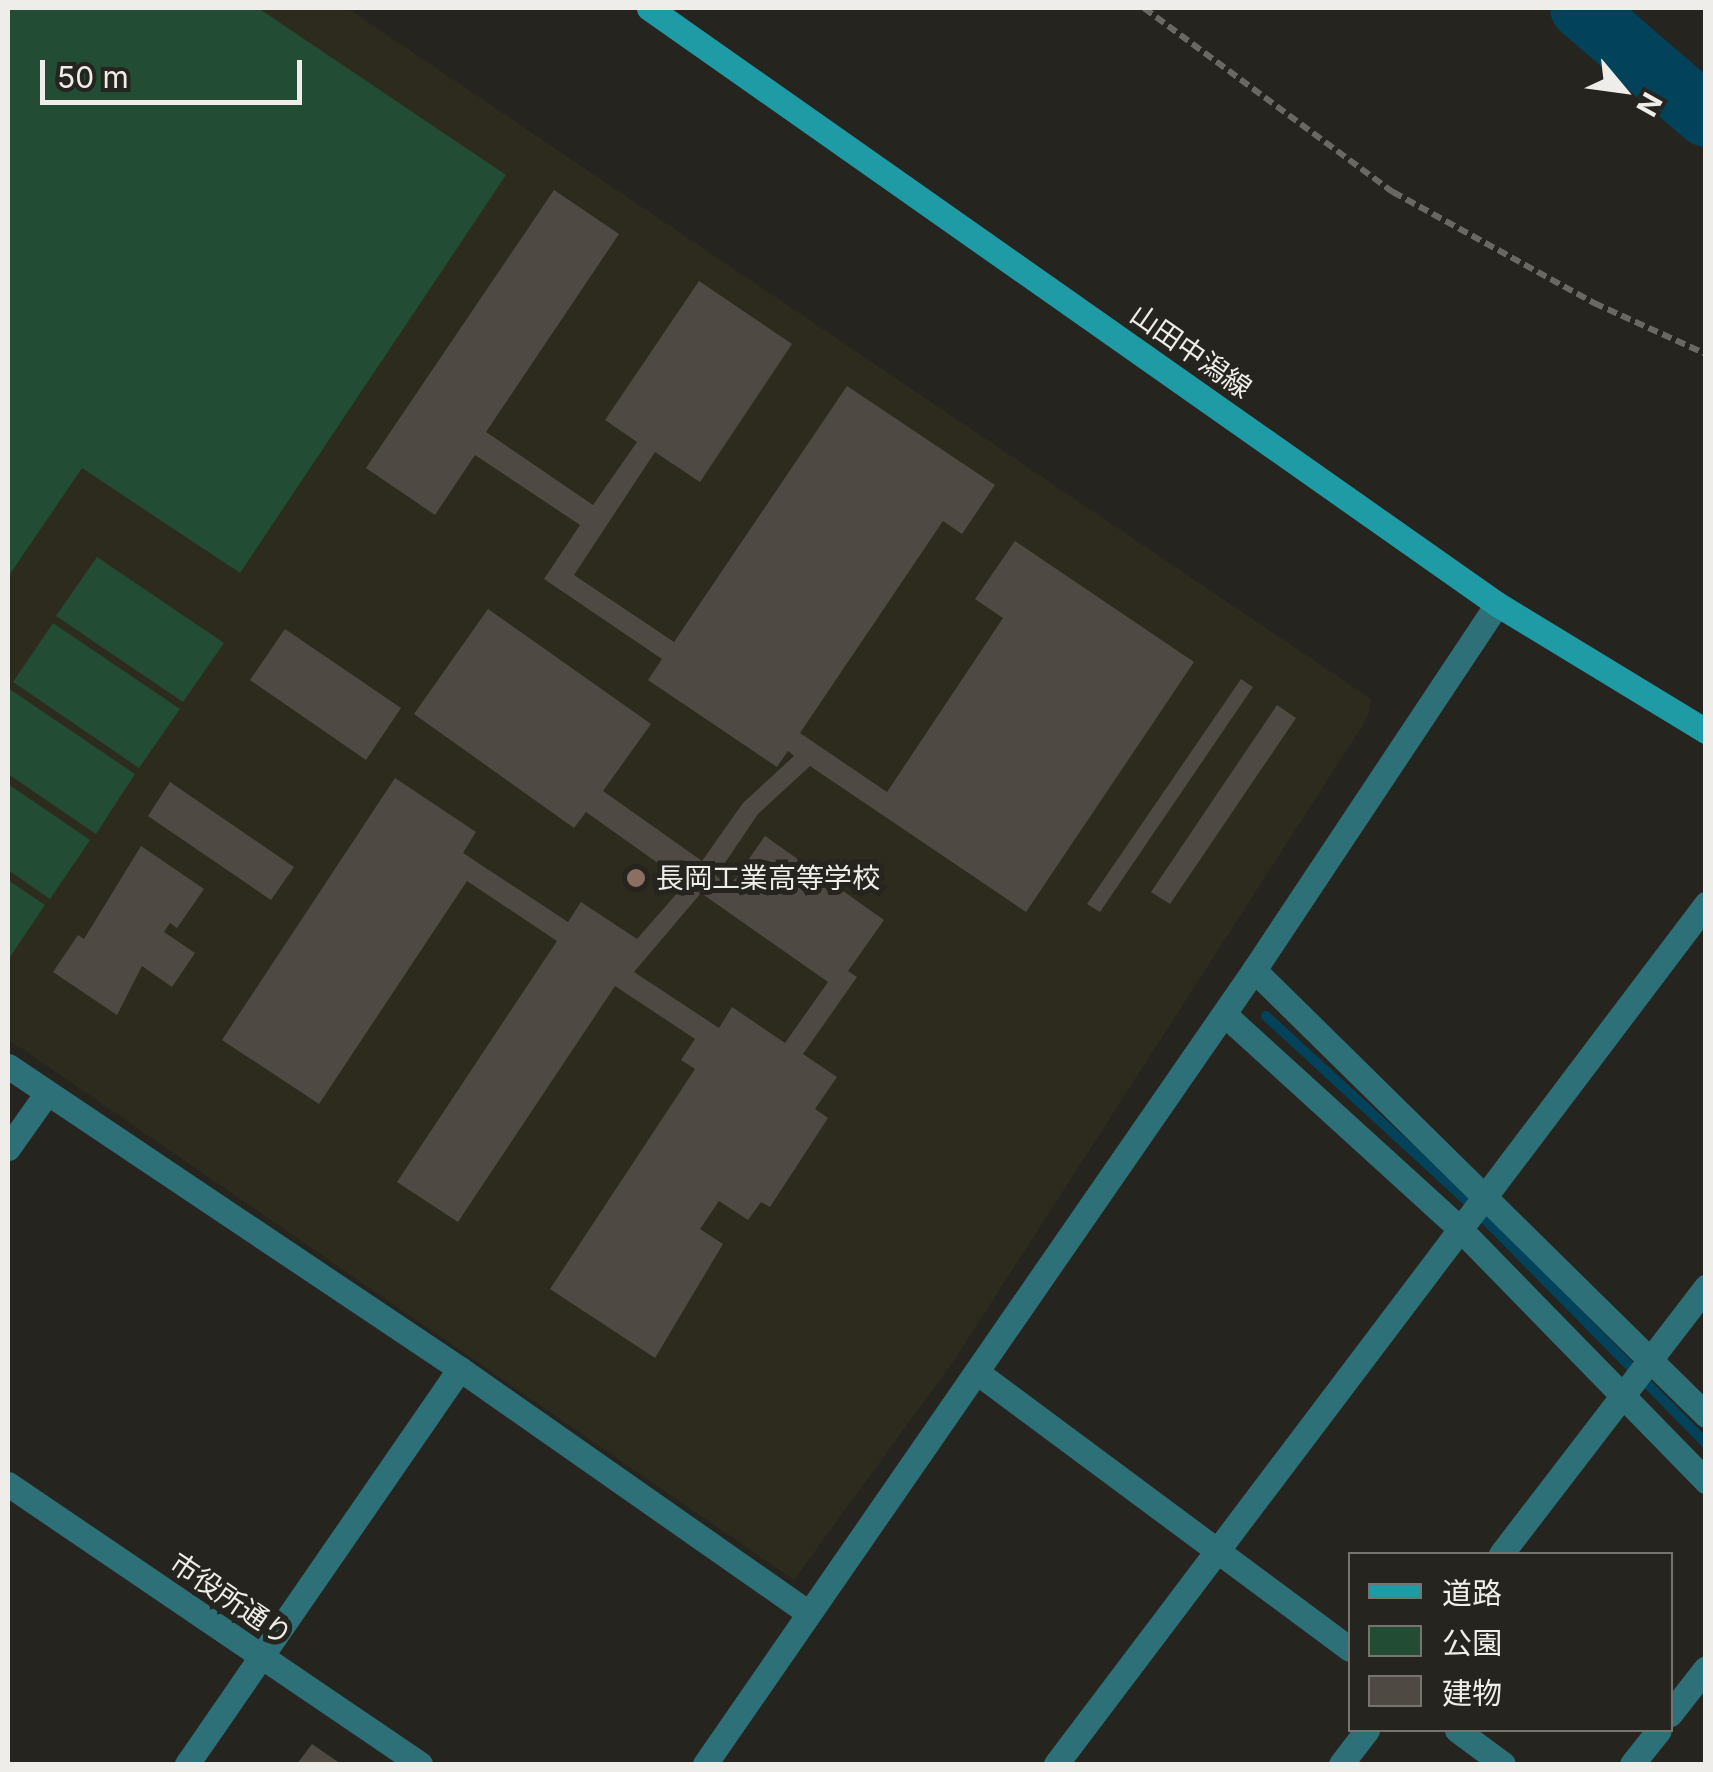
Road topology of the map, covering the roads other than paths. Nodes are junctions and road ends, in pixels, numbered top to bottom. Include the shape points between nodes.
1 (649, 8) edge
2 (1497, 604) junction
3 (1706, 732) edge
4 (1706, 904) edge
5 (1254, 970) junction
6 (1224, 1014) junction
7 (8, 1066) edge
8 (47, 1093) junction
9 (8, 1148) edge
10 (1484, 1194) junction
11 (1459, 1228) junction
12 (1706, 1286) edge
13 (1650, 1360) junction
14 (460, 1369) junction
15 (978, 1374) junction
16 (1622, 1397) junction
17 (1706, 1415) edge
18 (1706, 1481) edge
19 (8, 1484) edge
20 (1220, 1550) junction
21 (1503, 1552) edge
22 (808, 1613) junction
23 (1348, 1648) edge
24 (262, 1656) junction
25 (1706, 1668) edge
26 (1673, 1710) edge
27 (1366, 1732) edge
28 (1459, 1732) edge
29 (1657, 1732) edge
30 (188, 1764) edge
31 (420, 1764) edge
32 (705, 1764) edge
33 (1056, 1764) edge
34 (1341, 1764) edge
35 (1503, 1764) edge
36 (1632, 1764) edge

1 - 2 main road, 山田中潟線
2 - 3 main road, 山田中潟線
2 - 5 street
4 - 10 street
5 - 6 street
5 - 10 street
6 - 11 street
6 - 15 street
7 - 8 street
8 - 9 street
8 - 14 street
10 - 11 street
10 - 13 street
11 - 16 street
11 - 20 street
12 - 13 street
13 - 16 street
13 - 17 street
14 - 22 street
14 - 24 street
15 - 20 street
15 - 22 street
16 - 18 street
16 - 21 street
19 - 24 street, 市役所通り
20 - 23 street
20 - 33 street
22 - 32 street
24 - 30 street
24 - 31 street, 市役所通り
25 - 26 street
27 - 34 street
28 - 35 street
29 - 36 street

